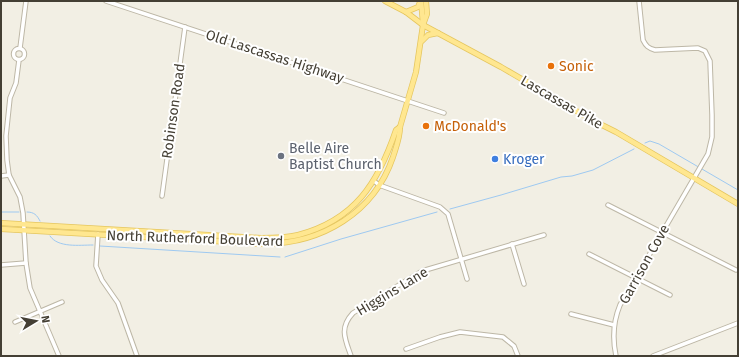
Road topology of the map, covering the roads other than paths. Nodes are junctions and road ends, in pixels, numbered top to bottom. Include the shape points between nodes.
1 (26, 1) edge
2 (106, 1) edge
3 (386, 1) edge
4 (421, 1) edge
5 (426, 1) edge
6 (639, 1) edge
7 (406, 12) junction
8 (424, 25) junction
9 (185, 26) junction
10 (438, 33) junction
11 (422, 41) junction
12 (20, 48) junction
13 (19, 60) junction
14 (408, 100) junction
15 (444, 113) dead end
16 (400, 127) junction
17 (9, 174) junction
18 (1, 176) edge
19 (694, 177) junction
20 (374, 181) junction
21 (379, 185) junction
22 (162, 196) dead end
23 (738, 204) edge
24 (608, 205) dead end
25 (1, 223) edge
26 (23, 227) junction
27 (1, 229) edge
28 (662, 232) junction
29 (98, 234) junction
30 (544, 235) dead end
31 (512, 244) junction
32 (590, 254) dead end
33 (461, 259) junction
34 (26, 263) junction
35 (1, 265) edge
36 (736, 270) dead end
37 (637, 277) junction
38 (467, 278) dead end
39 (524, 284) dead end
40 (670, 295) dead end
41 (62, 302) dead end
42 (40, 311) junction
43 (571, 314) dead end
44 (15, 322) dead end
45 (738, 323) edge
46 (614, 325) junction
47 (406, 349) dead end
48 (59, 356) edge
49 (137, 356) edge
50 (351, 356) edge
51 (518, 356) edge
52 (616, 356) edge
53 (654, 356) edge

1 - 12 street
2 - 9 street, Old Lascassas Highway
3 - 7 main road, Lascassas Pike
4 - 7 main road via 418,7
4 - 8 main road
5 - 8 main road, North Rutherford Boulevard via 427,14
6 - 19 street, Garrison Cove via 643,40 649,49 698,48 705,51 710,61 712,137 708,154
7 - 8 main road, Lascassas Pike
8 - 10 main road, Lascassas Pike
8 - 11 main road, North Rutherford Boulevard
9 - 14 street, Old Lascassas Highway
9 - 22 street, Robinson Road
10 - 11 main road via 428,35
10 - 19 main road, Lascassas Pike
11 - 14 main road, North Rutherford Boulevard
12 - 13 street via 25,55
12 - 13 street via 14,53 14,57
13 - 17 street via 16,83 10,98 6,136
14 - 15 street, Old Lascassas Highway
14 - 16 main road, North Rutherford Boulevard
16 - 20 main road, North Rutherford Boulevard via 396,130 387,156
16 - 21 main road, North Rutherford Boulevard via 400,135 390,165
17 - 18 street
17 - 26 street via 20,198
19 - 23 main road, Lascassas Pike
19 - 28 street, Garrison Cove
20 - 21 street
20 - 26 main road, North Rutherford Boulevard via 364,196 352,207 327,224 296,236 261,238
21 - 29 main road, North Rutherford Boulevard via 360,208 346,219 314,236 281,244
21 - 33 street via 440,207 448,214
24 - 28 street
25 - 26 main road, North Rutherford Boulevard
26 - 27 main road, North Rutherford Boulevard
26 - 29 main road, North Rutherford Boulevard
26 - 34 street
28 - 36 street
28 - 37 street, Garrison Cove
29 - 49 street via 96,266 102,280 118,302
30 - 31 street, Higgins Lane
31 - 33 street, Higgins Lane
31 - 39 street
32 - 37 street
33 - 38 street
33 - 50 street, Higgins Lane via 422,271 353,313 347,319 344,329
34 - 35 street
34 - 42 street via 30,288
37 - 40 street
37 - 46 street, Garrison Cove via 620,305
41 - 42 street
42 - 44 street
42 - 48 street
43 - 46 street
45 - 53 street
46 - 52 street, Garrison Cove
47 - 51 street via 460,332 503,337 514,346

